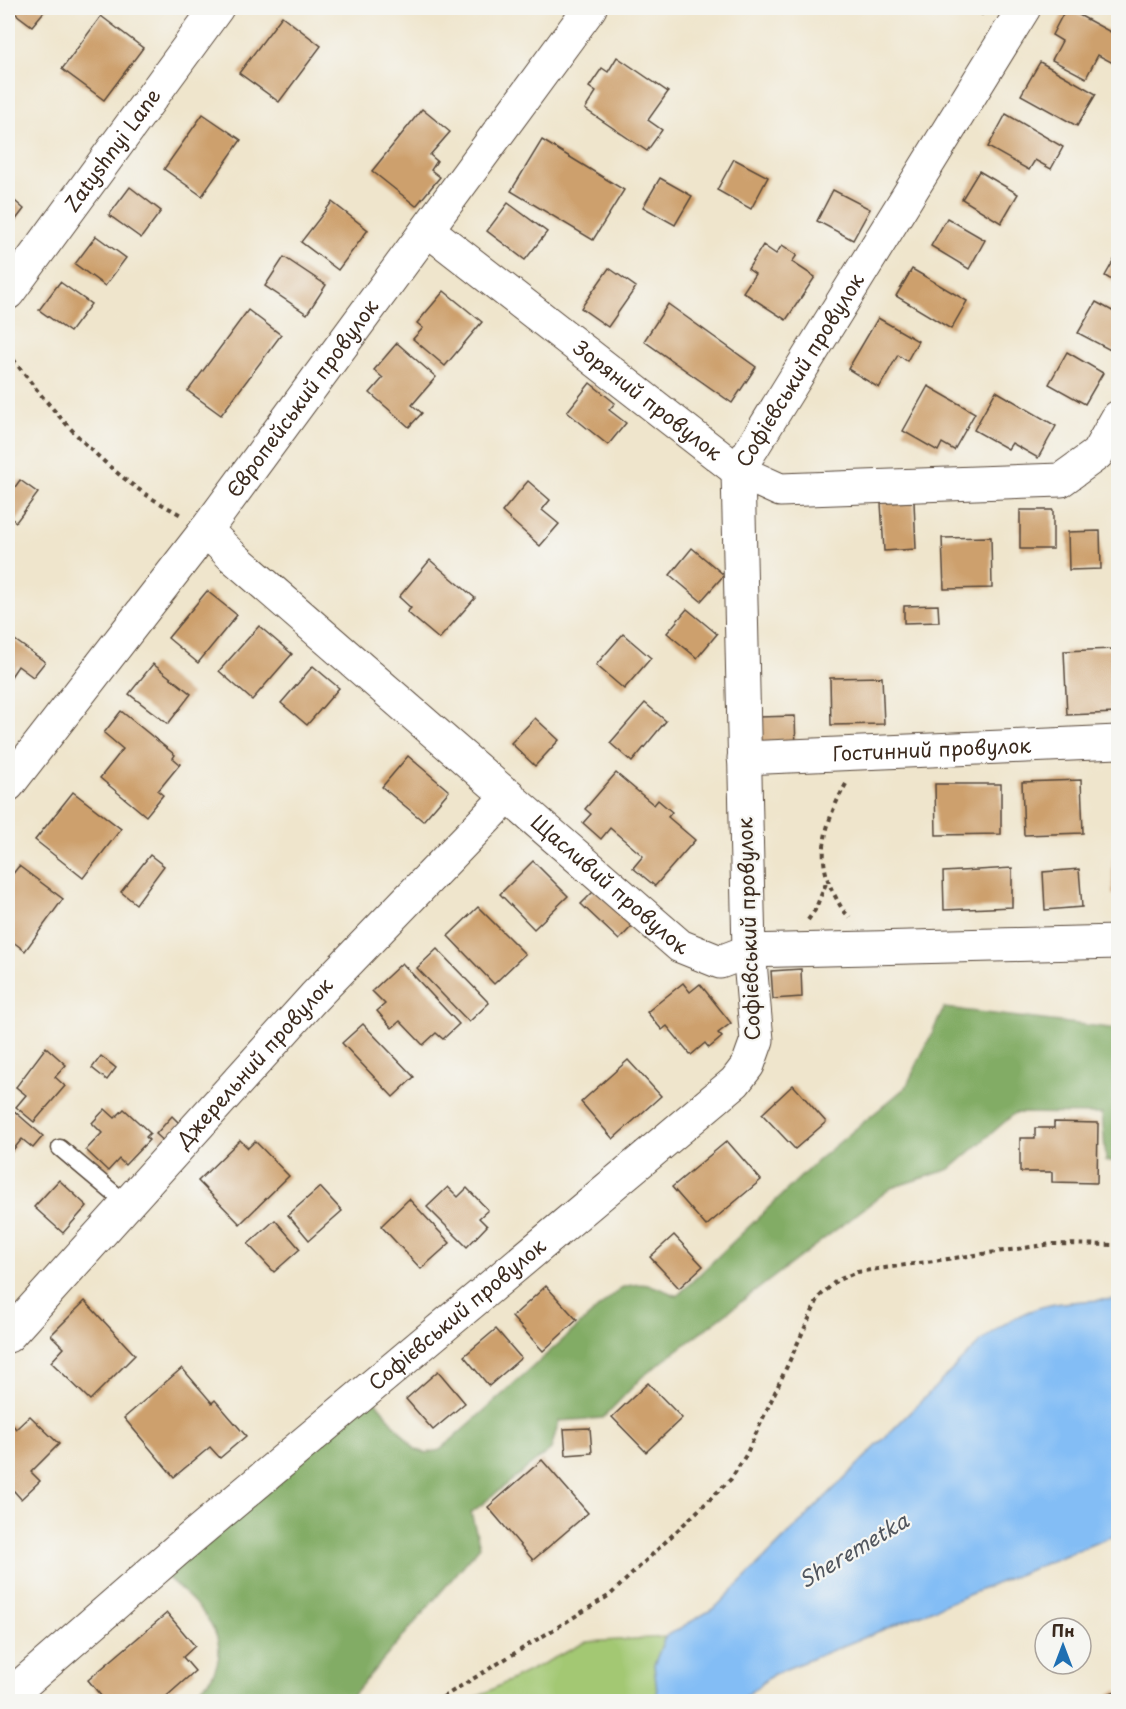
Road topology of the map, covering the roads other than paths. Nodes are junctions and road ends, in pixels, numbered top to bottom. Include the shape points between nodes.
1 (217, 8) edge
2 (590, 8) edge
3 (1024, 8) edge
4 (428, 230) junction
5 (8, 293) edge
6 (1119, 417) edge
7 (738, 471) junction
8 (206, 530) junction
9 (1119, 742) edge
10 (744, 758) junction
11 (8, 785) edge
12 (509, 795) junction
13 (1119, 942) edge
14 (748, 951) junction
15 (60, 1148) dead end
16 (129, 1206) junction
17 (8, 1336) edge
18 (8, 1697) edge

1 - 5 street, Zatyshnyi Lane
2 - 4 street, Європейський провулок
3 - 7 street, Софієвський провулок
4 - 7 street, Зоряний провулок
4 - 8 street, Європейський провулок
6 - 7 street, Зоряний провулок via 1097,454 1061,480 780,490
7 - 10 street, Софієвський провулок
8 - 11 street, Європейський провулок
8 - 12 street, Щасливий провулок
9 - 10 street, Гостинний провулок
10 - 14 street, Софієвський провулок
12 - 14 street, Щасливий провулок via 680,946 720,962
12 - 16 street, Джерельний провулок via 315,997
13 - 14 street, Щасливий провулок
14 - 18 street, Софієвський провулок via 757,1040 748,1065 735,1083 177,1549
15 - 16 lane
16 - 17 street, Джерельний провулок

